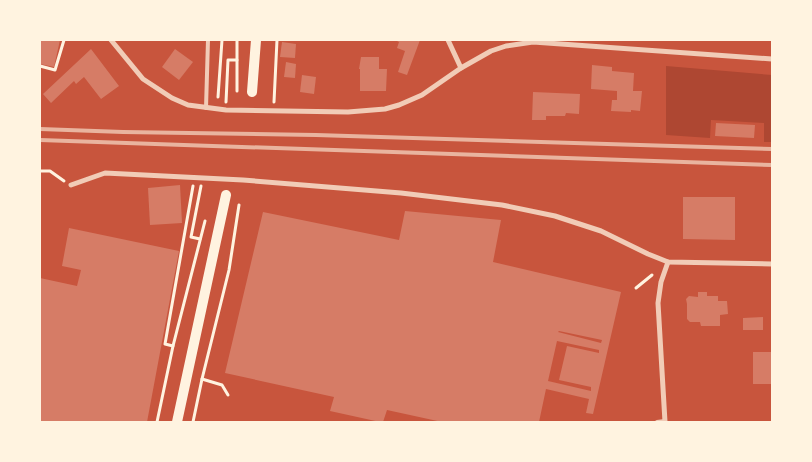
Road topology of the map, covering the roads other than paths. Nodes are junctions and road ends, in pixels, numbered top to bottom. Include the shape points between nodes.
1 (111, 40) edge
2 (208, 40) edge
3 (256, 40) edge
4 (448, 40) edge
5 (772, 59) edge
6 (461, 68) junction
7 (252, 92) dead end
8 (206, 108) junction
9 (71, 185) road end
10 (226, 194) dead end
11 (668, 262) junction
12 (772, 264) edge
13 (665, 421) edge
14 (177, 422) edge
15 (657, 422) edge

1 - 8 street via 143,79 172,98
2 - 8 lane
3 - 7 main road
4 - 6 street
5 - 6 street via 533,42 491,51
6 - 8 street via 422,95 385,109 348,112
9 - 11 street via 105,174 202,178 400,192 502,204 556,216 601,231
10 - 14 main road
11 - 12 street
11 - 13 street via 658,303
13 - 15 lane

